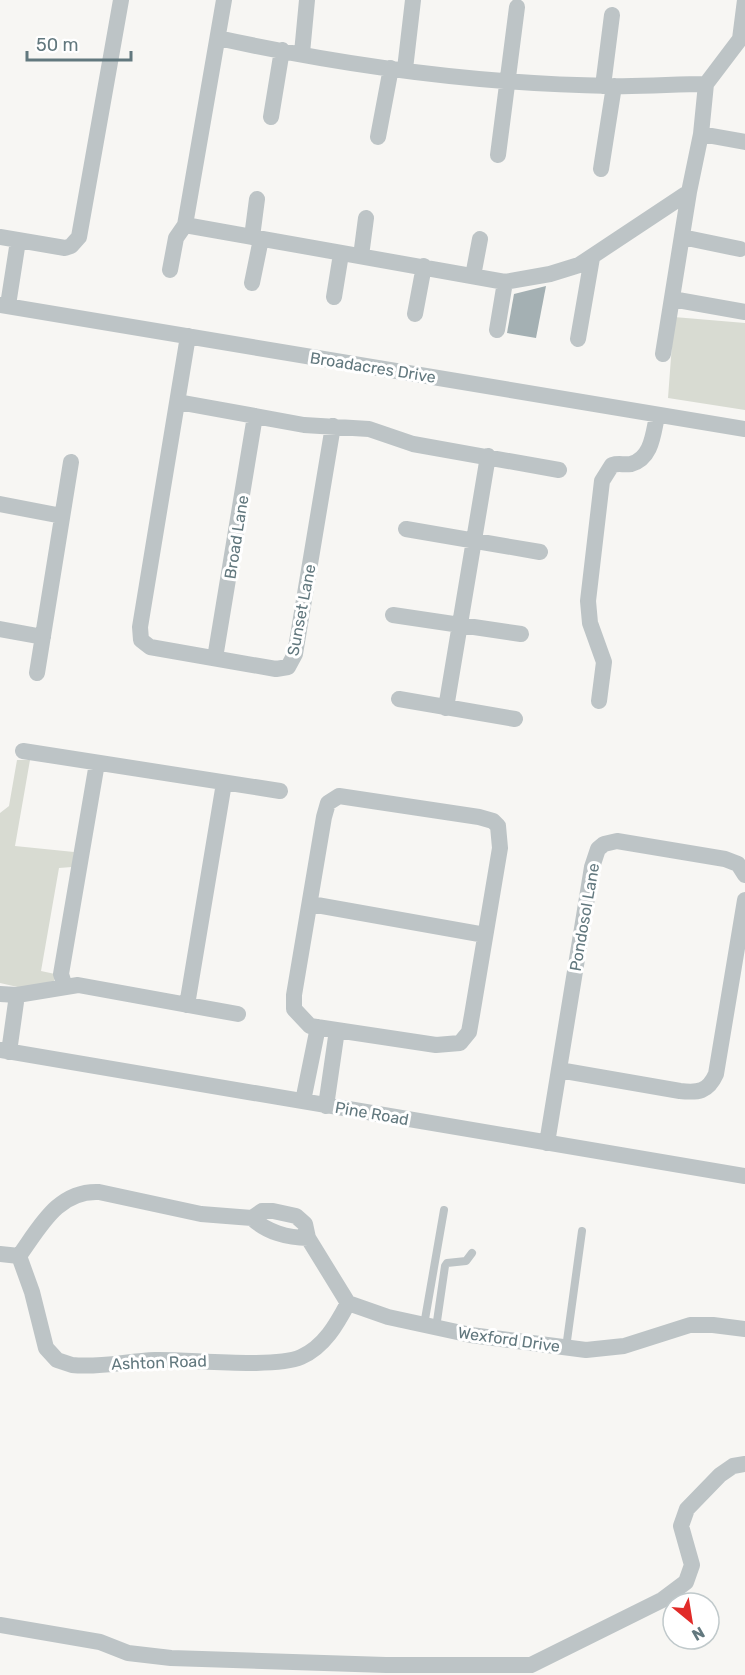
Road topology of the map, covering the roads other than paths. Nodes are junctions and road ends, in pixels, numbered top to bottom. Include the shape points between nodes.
1 (121, 0) edge
2 (224, 0) edge
3 (307, 0) edge
4 (412, 0) edge
5 (745, 0) edge
6 (517, 7) dead end
7 (612, 15) dead end
8 (218, 38) junction
9 (742, 39) edge
10 (282, 51) junction
11 (302, 52) junction
12 (398, 68) junction
13 (508, 81) junction
14 (706, 84) junction
15 (609, 86) junction
16 (271, 117) dead end
17 (701, 134) junction
18 (378, 137) dead end
19 (745, 142) edge
20 (498, 155) dead end
21 (601, 168) dead end
22 (689, 192) junction
23 (256, 200) dead end
24 (366, 218) dead end
25 (185, 225) junction
26 (0, 237) edge
27 (682, 237) junction
28 (256, 238) junction
29 (480, 239) dead end
30 (18, 240) junction
31 (740, 249) dead end
32 (341, 254) junction
33 (361, 256) junction
34 (592, 258) junction
35 (424, 266) junction
36 (170, 270) dead end
37 (473, 276) junction
38 (505, 282) junction
39 (252, 283) dead end
40 (334, 297) dead end
41 (672, 298) junction
42 (4, 305) edge
43 (745, 312) edge
44 (415, 314) dead end
45 (497, 330) dead end
46 (188, 336) junction
47 (578, 339) dead end
48 (663, 354) dead end
49 (178, 402) junction
50 (255, 416) junction
51 (657, 416) junction
52 (333, 426) junction
53 (745, 429) edge
54 (488, 456) junction
55 (71, 462) dead end
56 (559, 470) dead end
57 (0, 504) edge
58 (62, 516) junction
59 (406, 529) dead end
60 (473, 541) junction
61 (540, 552) dead end
62 (393, 615) dead end
63 (459, 625) junction
64 (0, 629) edge
65 (521, 634) dead end
66 (43, 637) junction
67 (215, 658) junction
68 (37, 673) dead end
69 (399, 699) dead end
70 (599, 702) dead end
71 (446, 708) junction
72 (515, 718) dead end
73 (23, 751) dead end
74 (96, 762) junction
75 (224, 783) junction
76 (280, 791) dead end
77 (745, 875) edge
78 (745, 900) edge
79 (311, 904) junction
80 (484, 935) junction
81 (65, 987) junction
82 (8, 995) edge
83 (187, 1005) junction
84 (238, 1014) dead end
85 (318, 1027) junction
86 (337, 1029) junction
87 (4, 1051) edge
88 (559, 1070) junction
89 (303, 1101) junction
90 (326, 1106) junction
91 (547, 1143) junction
92 (745, 1176) edge
93 (444, 1210) dead end
94 (582, 1231) dead end
95 (472, 1253) dead end
96 (0, 1254) edge
97 (19, 1256) junction
98 (348, 1303) junction
99 (430, 1326) junction
100 (745, 1329) edge
101 (566, 1348) junction
102 (745, 1464) edge
103 (0, 1625) edge

1 - 30 street via 79,237 65,248
2 - 8 street
3 - 11 street
4 - 12 street
5 - 9 street
6 - 13 street
7 - 15 street
8 - 10 street
8 - 25 street
9 - 14 street
10 - 11 street
10 - 16 street
11 - 12 street
12 - 13 street
12 - 18 street
13 - 15 street
13 - 20 street
14 - 15 street
14 - 17 street
15 - 21 street
17 - 19 street
17 - 22 street
22 - 27 street
22 - 34 street
23 - 28 street
24 - 33 street
25 - 28 street
25 - 36 street via 176,238
26 - 30 street
27 - 31 street
27 - 41 street
28 - 32 street
28 - 39 street
29 - 37 street
30 - 42 street
32 - 33 street
32 - 40 street
33 - 35 street
34 - 38 street via 569,269
34 - 47 street
35 - 37 street
35 - 44 street
37 - 38 street
38 - 45 street
41 - 43 street
41 - 48 street
42 - 46 street, Broadacres Drive
46 - 49 street, Sunset Lane
46 - 51 street, Broadacres Drive
49 - 50 street
49 - 67 street, Sunset Lane via 140,636 144,644 155,649
50 - 52 street
50 - 67 street, Broad Lane
51 - 53 street, Broadacres Drive
51 - 70 street via 647,453 640,461 612,465 602,481 588,601 590,623 604,662
52 - 54 street via 381,431 413,444
52 - 67 street, Sunset Lane via 292,662 284,669 276,669
54 - 56 street
54 - 60 street
55 - 58 street
57 - 58 street
58 - 66 street
59 - 60 street
60 - 61 street
60 - 63 street
62 - 63 street
63 - 65 street
63 - 71 street
64 - 66 street
66 - 68 street
69 - 71 street
71 - 72 street
73 - 74 street
74 - 75 street
74 - 81 street via 61,974
75 - 76 street
75 - 83 street
77 - 88 street, Pondosol Lane via 738,864 720,858 617,841 598,849 581,920
78 - 88 street via 716,1074 708,1087 700,1092 680,1091
79 - 80 street
79 - 80 street via 324,817 328,803 335,798 347,796 479,817 496,823 500,840
79 - 85 street via 294,1009 302,1021
80 - 86 street via 468,1032 460,1043 436,1045
81 - 82 street
81 - 83 street via 78,985
82 - 87 street
83 - 84 street
85 - 86 street
85 - 89 street
86 - 90 street
87 - 89 street, Pine Road
88 - 91 street, Pondosol Lane
89 - 90 street, Pine Road
90 - 91 street, Pine Road
91 - 92 street, Pine Road
93 - 99 lane
94 - 101 lane
95 - 99 lane via 466,1261 445,1266
96 - 97 street
97 - 98 street via 54,1209 84,1192 108,1193 201,1214 252,1218 266,1210 296,1216 305,1224 308,1238
97 - 98 street, Ashton Road via 46,1348 57,1360 72,1365 186,1359 292,1360 322,1342
98 - 99 street, Wexford Drive
99 - 101 street, Wexford Drive
100 - 101 street, Wexford Drive via 690,1325 624,1346
102 - 103 street via 720,1475 687,1509 681,1526 692,1565 686,1582 663,1600 531,1665 171,1658 128,1653 100,1642

